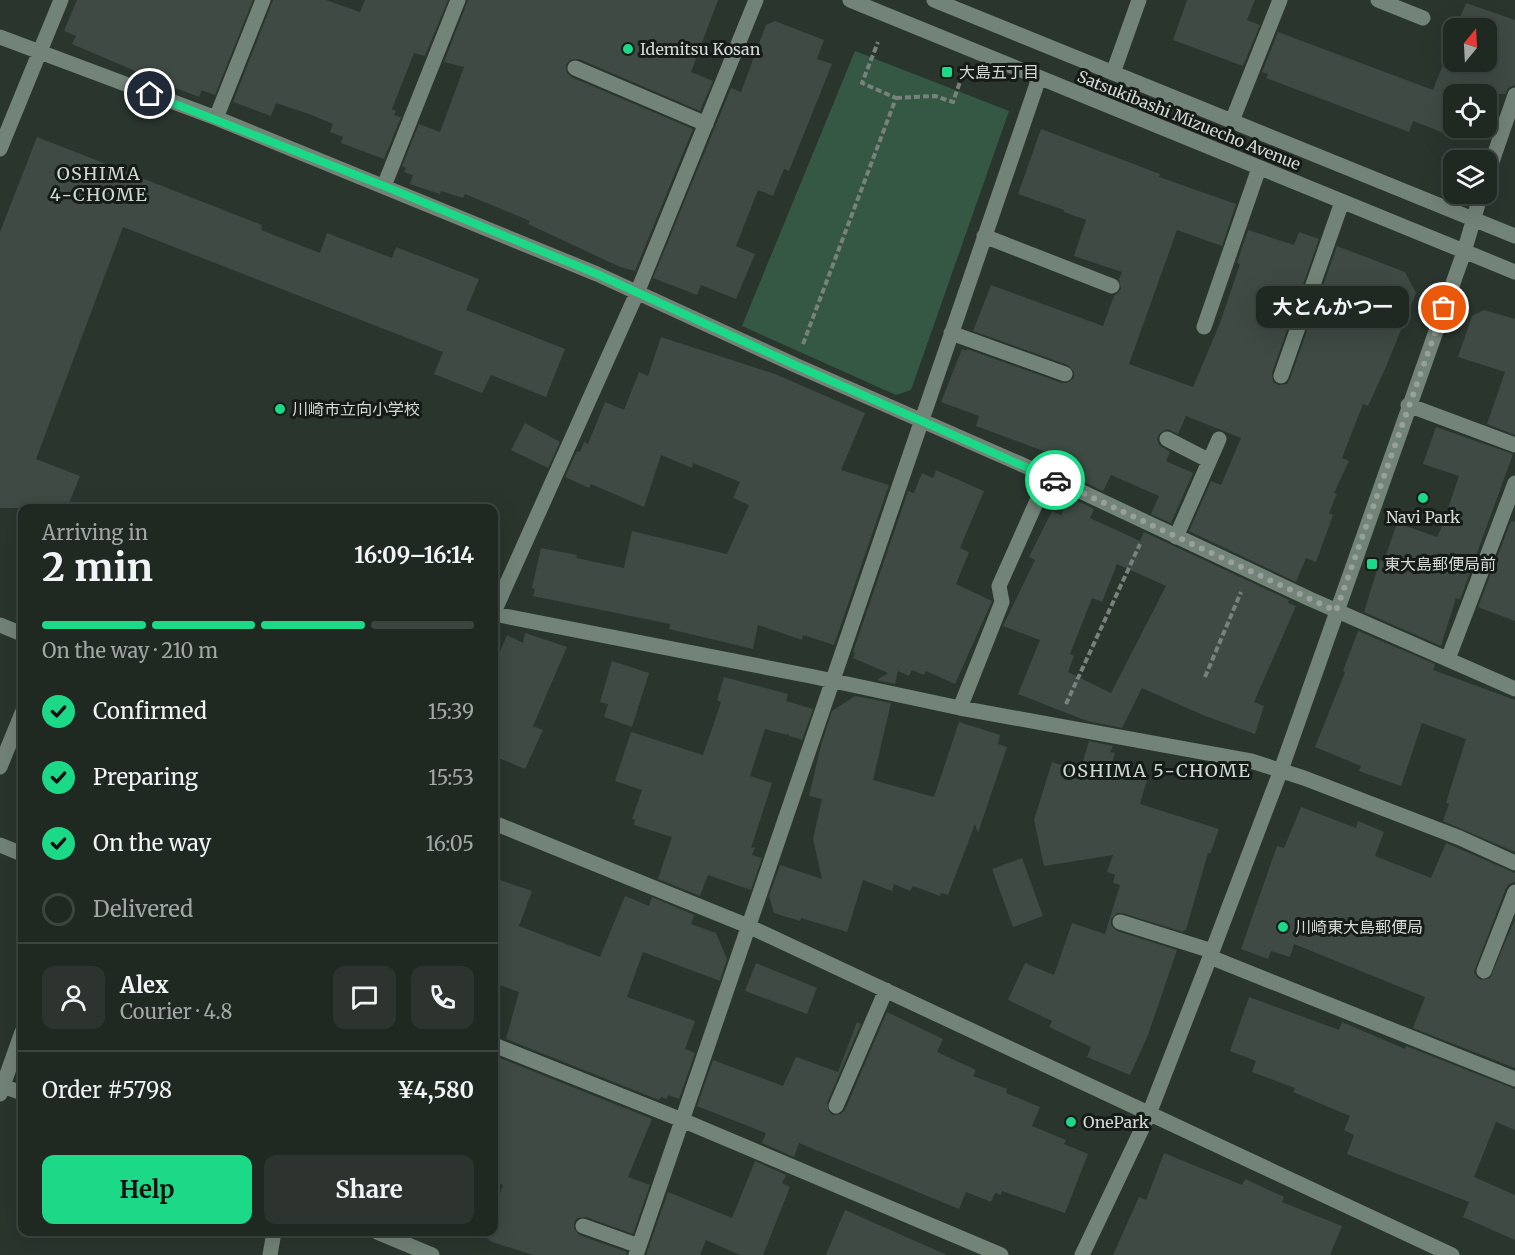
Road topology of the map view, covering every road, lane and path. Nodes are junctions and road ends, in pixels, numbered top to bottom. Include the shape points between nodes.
1 (61, 0) edge
2 (263, 0) edge
3 (458, 0) edge
4 (756, 0) edge
5 (850, 0) edge
6 (933, 0) edge
7 (1139, 0) edge
8 (1280, 0) edge
9 (1378, 0) edge
10 (1423, 18) dead end
11 (0, 37) edge
12 (878, 42) dead end
13 (39, 53) junction
14 (575, 68) dead end
15 (1113, 73) junction
16 (962, 76) dead end
17 (1039, 78) junction
18 (1515, 95) edge
19 (896, 98) junction
20 (216, 118) junction
21 (1232, 122) junction
22 (706, 124) junction
23 (0, 149) edge
24 (1496, 150) edge
25 (1259, 168) junction
26 (384, 186) junction
27 (1342, 202) junction
28 (1477, 204) edge
29 (1472, 219) junction
30 (984, 236) junction
31 (1515, 236) edge
32 (1464, 252) junction
33 (1515, 272) edge
34 (1112, 286) dead end
35 (637, 293) junction
36 (1204, 327) dead end
37 (951, 333) junction
38 (795, 365) junction
39 (1065, 374) dead end
40 (1281, 376) dead end
41 (1408, 405) junction
42 (921, 420) junction
43 (1167, 439) dead end
44 (1219, 439) dead end
45 (1515, 445) edge
46 (1208, 460) junction
47 (1048, 476) junction
48 (1515, 483) edge
49 (1149, 524) junction
50 (1176, 537) junction
51 (1250, 571) junction
52 (498, 604) edge
53 (1336, 611) junction
54 (498, 614) edge
55 (0, 625) edge
56 (18, 632) edge
57 (1448, 660) junction
58 (1205, 677) dead end
59 (832, 681) junction
60 (1515, 689) edge
61 (960, 708) junction
62 (18, 723) edge
63 (1056, 726) junction
64 (0, 767) edge
65 (1281, 770) junction
66 (498, 825) edge
67 (0, 845) edge
68 (18, 852) edge
69 (1515, 862) edge
70 (1515, 891) edge
71 (1120, 922) dead end
72 (748, 926) junction
73 (1211, 954) junction
74 (1484, 971) dead end
75 (886, 990) junction
76 (18, 1043) edge
77 (498, 1047) edge
78 (1515, 1079) edge
79 (1, 1088) edge
80 (18, 1092) edge
81 (836, 1106) dead end
82 (1149, 1114) junction
83 (682, 1120) junction
84 (583, 1226) dead end
85 (273, 1236) edge
86 (387, 1236) edge
87 (637, 1251) edge
88 (270, 1255) edge
89 (432, 1255) edge
90 (1001, 1255) edge
91 (1082, 1255) edge
92 (1452, 1255) edge

1 - 13 street
2 - 20 street
3 - 26 street
4 - 22 street
5 - 17 street, Satsukibashi Mizuecho Avenue
6 - 15 street, Satsukibashi Mizuecho Avenue
7 - 15 street
8 - 21 street
9 - 10 street
11 - 13 street
12 - 19 path via 862,83
13 - 20 street
13 - 23 street
14 - 22 street
15 - 21 street, Satsukibashi Mizuecho Avenue
16 - 19 path via 953,102 935,96
17 - 25 street, Satsukibashi Mizuecho Avenue
17 - 30 street
18 - 24 street
19 - 38 path
20 - 26 street
21 - 29 street, Satsukibashi Mizuecho Avenue
22 - 35 street
25 - 27 street, Satsukibashi Mizuecho Avenue
25 - 36 street
26 - 35 street
27 - 32 street, Satsukibashi Mizuecho Avenue
27 - 40 street
28 - 29 street
29 - 31 street, Satsukibashi Mizuecho Avenue
29 - 32 street
30 - 34 street
30 - 37 street
32 - 33 street, Satsukibashi Mizuecho Avenue
32 - 41 street
35 - 38 street
35 - 52 street
37 - 39 street
37 - 42 street
38 - 42 street
41 - 45 street
41 - 53 street
42 - 47 street
42 - 59 street
43 - 46 street
44 - 46 street
46 - 50 street
47 - 49 street
47 - 61 street via 999,586 1002,602
48 - 57 street
49 - 50 street
49 - 63 path
50 - 51 street
51 - 53 street
51 - 58 path
53 - 57 street
53 - 65 street
54 - 59 street
55 - 56 street
57 - 60 street
59 - 61 street
59 - 72 street
61 - 63 street
62 - 64 street
63 - 65 street via 1251,761
65 - 69 street
65 - 73 street
66 - 72 street
67 - 68 street
70 - 74 street
71 - 73 street
72 - 75 street
72 - 83 street
73 - 78 street
73 - 82 street
75 - 81 street
75 - 82 street
76 - 79 street
77 - 83 street
79 - 80 street
82 - 91 street
82 - 92 street
83 - 87 street
83 - 90 street
84 - 87 street
85 - 88 street
86 - 89 street

